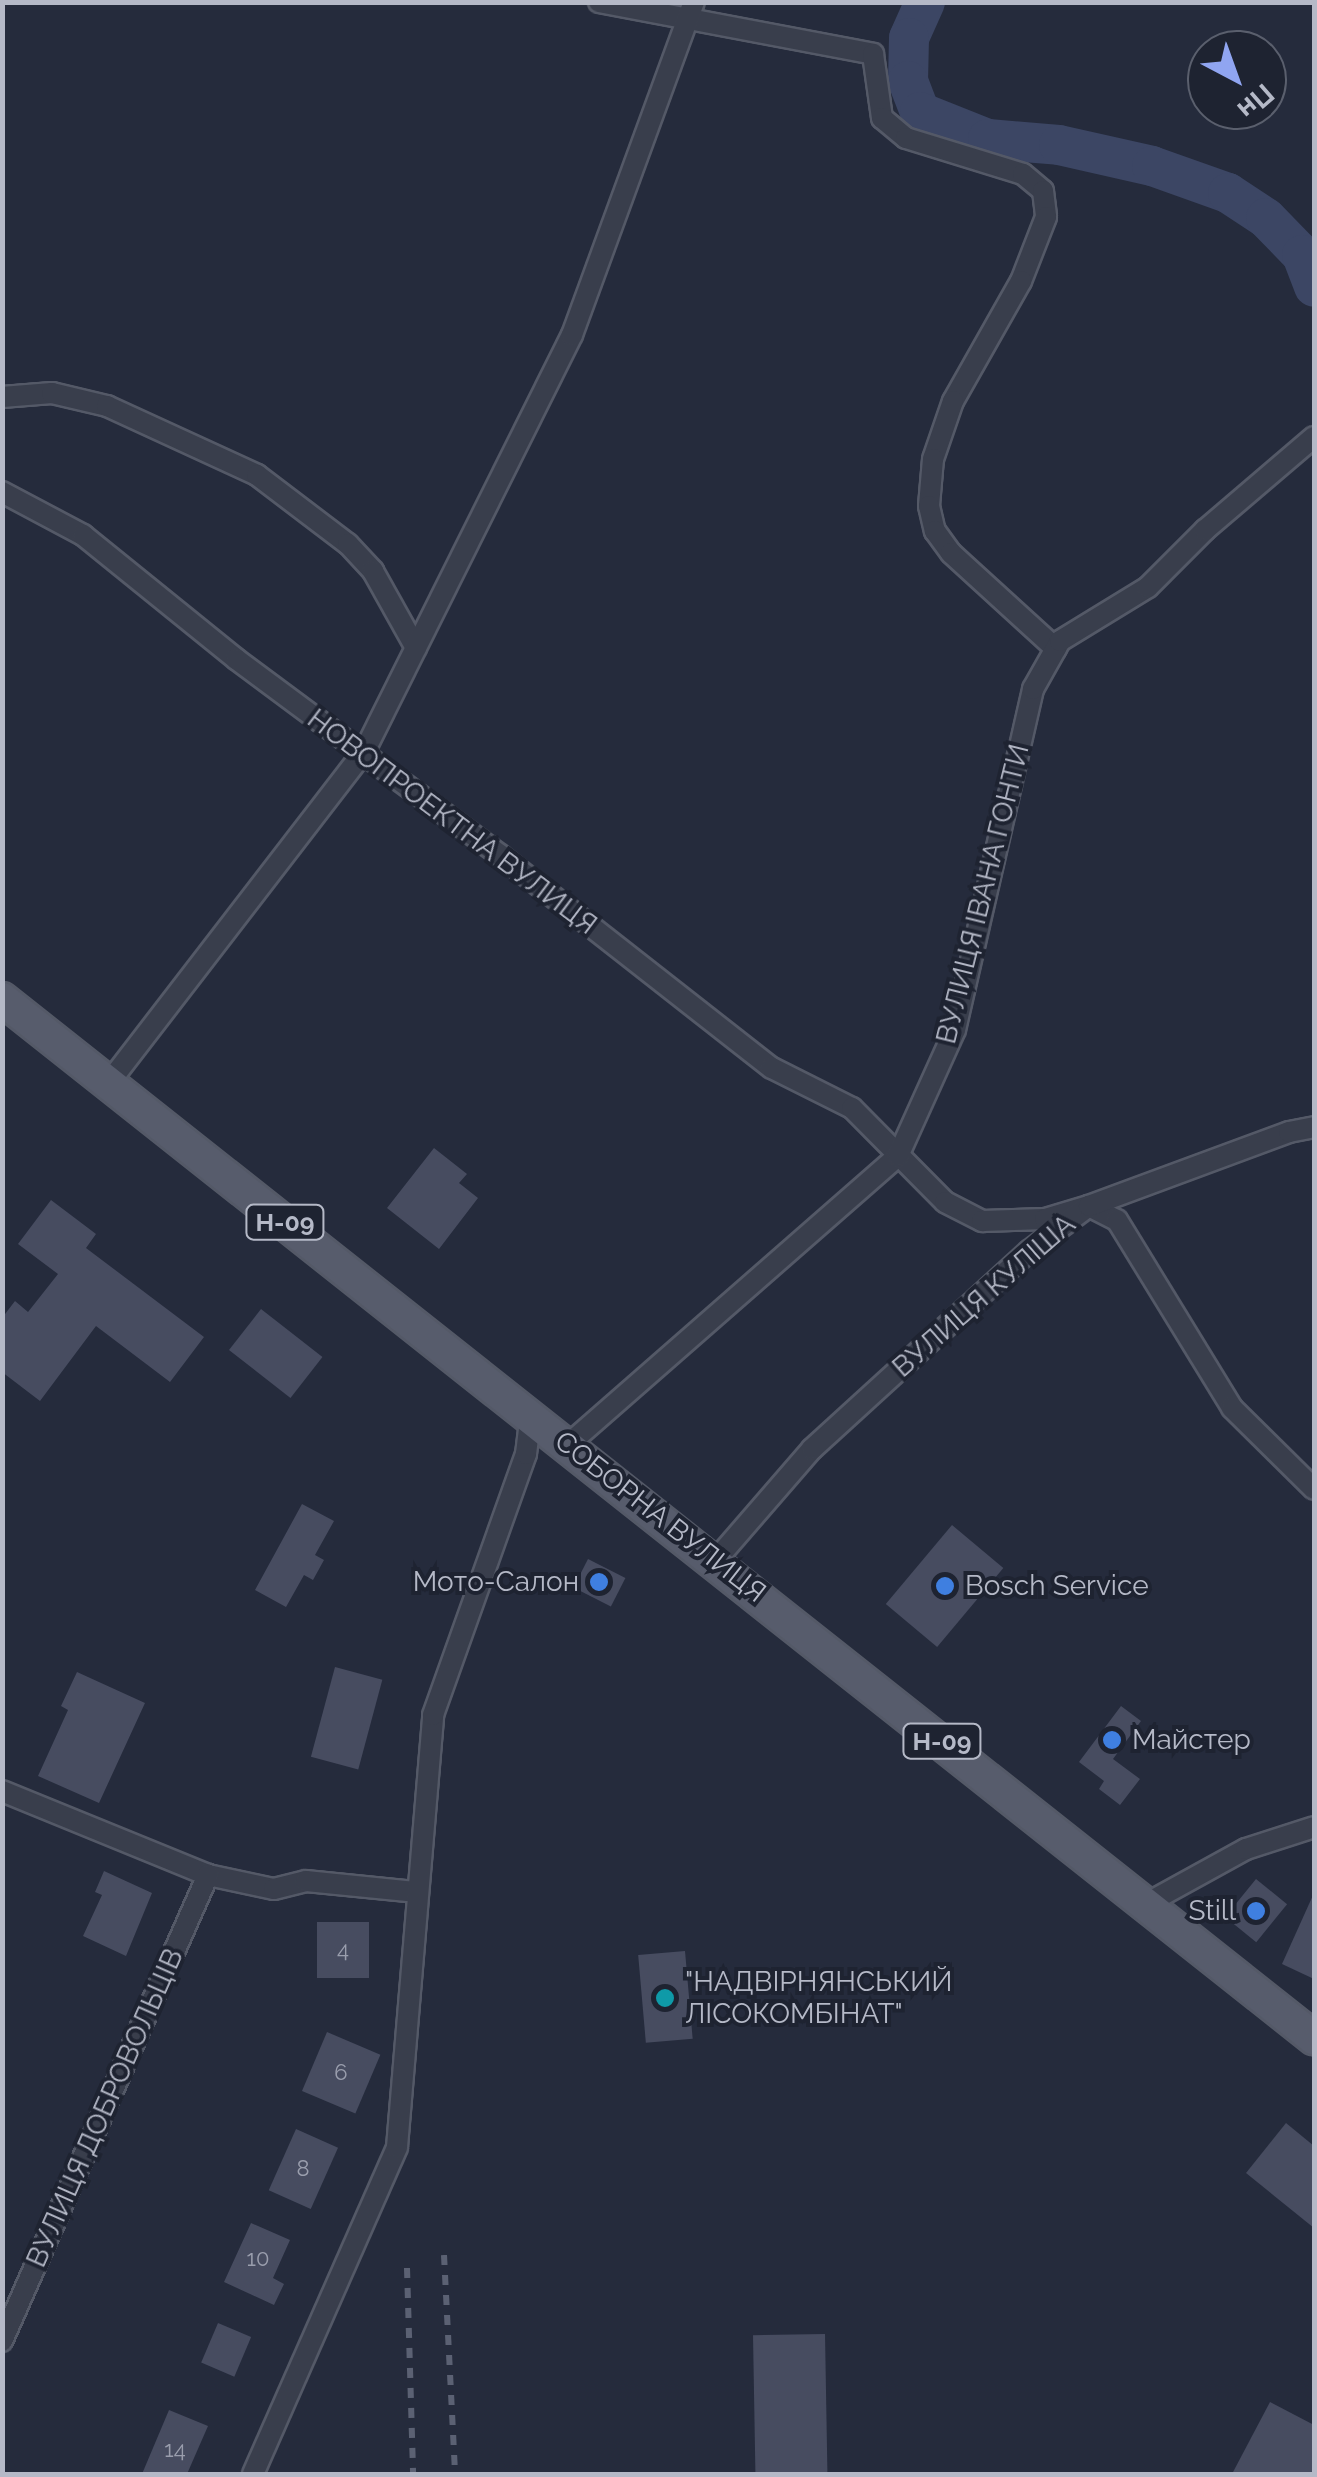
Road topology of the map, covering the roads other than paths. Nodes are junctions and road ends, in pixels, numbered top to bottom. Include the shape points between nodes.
1 (598, 2) edge
2 (692, 10) edge
3 (2, 396) edge
4 (1307, 443) edge
5 (2, 492) edge
6 (416, 648) junction
7 (1056, 649) junction
8 (364, 752) junction
9 (2, 999) edge
10 (108, 1084) junction
11 (1314, 1128) edge
12 (898, 1156) junction
13 (1088, 1206) junction
14 (531, 1416) junction
15 (569, 1444) junction
16 (1314, 1489) edge
17 (715, 1561) junction
18 (2, 1791) edge
19 (1314, 1826) edge
20 (208, 1875) junction
21 (417, 1892) junction
22 (1146, 1904) junction
23 (1314, 2038) edge
24 (2, 2341) edge
25 (253, 2474) edge

1 - 2 street
2 - 6 street via 572,335
2 - 7 street via 873,54 882,118 906,138 1023,174 1042,191 1046,216 1021,280 953,401 933,459 928,506 952,553
3 - 6 street via 52,393 107,406 257,475 373,571
4 - 7 street, ВУЛИЦЯ ІВАНА ГОНТИ via 1148,587 1103,611
5 - 8 street, НОВОПРОЕКТНА ВУЛИЦЯ via 82,535
6 - 8 street
7 - 12 street, ВУЛИЦЯ ІВАНА ГОНТИ via 1033,689 955,1030
8 - 10 street
8 - 12 street, НОВОПРОЕКТНА ВУЛИЦЯ via 772,1068 852,1108
9 - 10 main road, СОБОРНА ВУЛИЦЯ / Н-09
10 - 14 main road, СОБОРНА ВУЛИЦЯ / Н-09
11 - 13 street, ВУЛИЦЯ КУЛІША
12 - 13 street, НОВОПРОЕКТНА ВУЛИЦЯ via 945,1202 982,1220 1045,1219
12 - 15 street, ВУЛИЦЯ ІВАНА ГОНТИ
13 - 16 street via 1116,1220 1232,1408
13 - 17 street, ВУЛИЦЯ КУЛІША via 1029,1251 812,1449
14 - 15 main road, СОБОРНА ВУЛИЦЯ / Н-09
14 - 21 street via 526,1454 433,1715
15 - 17 main road, СОБОРНА ВУЛИЦЯ / Н-09
17 - 22 main road, СОБОРНА ВУЛИЦЯ / Н-09
18 - 20 street
19 - 22 street via 1246,1849
20 - 21 street via 274,1890 306,1881
20 - 24 street, ВУЛИЦЯ ДОБРОВОЛЬЦІВ
21 - 25 street via 396,2147
22 - 23 main road, СОБОРНА ВУЛИЦЯ / Н-09

